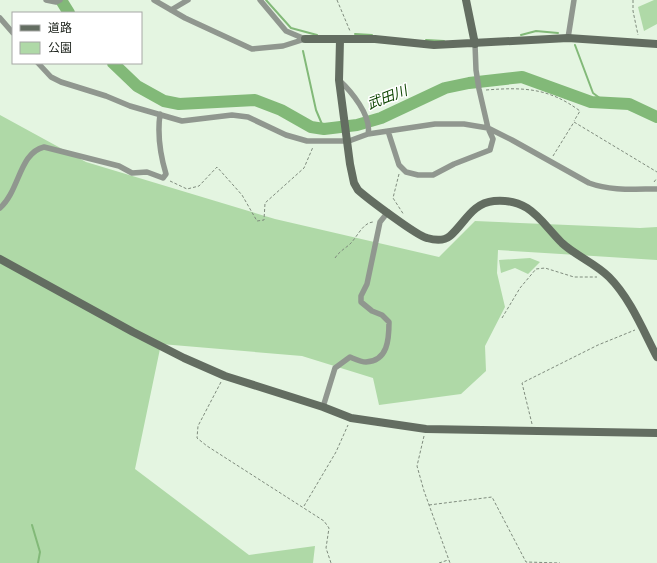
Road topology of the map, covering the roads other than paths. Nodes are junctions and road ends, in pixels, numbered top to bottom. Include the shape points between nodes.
1 (46, 0) edge
2 (154, 0) edge
3 (188, 0) edge
4 (260, 0) edge
5 (466, 0) edge
6 (574, 0) edge
7 (58, 1) edge
8 (171, 10) junction
9 (0, 18) edge
10 (12, 32) edge
11 (568, 38) junction
12 (305, 39) junction
13 (340, 40) junction
14 (475, 44) junction
15 (657, 44) edge
16 (39, 64) edge
17 (339, 80) junction
18 (160, 114) junction
19 (488, 128) junction
20 (388, 131) junction
21 (368, 134) junction
22 (348, 138) junction
23 (657, 189) edge
24 (0, 208) edge
25 (388, 212) junction
26 (0, 259) edge
27 (657, 357) edge
28 (323, 407) junction
29 (657, 433) edge

1 - 7 street
2 - 8 street
3 - 8 street
4 - 12 street via 286,31
5 - 14 street
6 - 11 street
8 - 12 street via 252,49 283,46
9 - 10 street
11 - 14 street
11 - 15 street
12 - 13 street
13 - 14 street via 353,38 428,44
13 - 17 street
14 - 19 street via 476,70
16 - 18 street via 51,77 61,82
17 - 21 street via 354,94 370,128
17 - 22 street
18 - 22 street via 182,121 232,115 248,117 297,139 316,141
18 - 24 street via 160,151 166,174 163,178 147,172 132,172 119,166 44,147 28,158 11,195
19 - 20 street via 446,124
19 - 20 street via 493,139 490,150 429,176 412,174 402,168
19 - 23 street via 600,187 614,190
20 - 21 street
21 - 22 street
22 - 25 street via 354,183 358,190
25 - 27 street via 419,235 439,240 448,237 478,206 492,201 511,201 528,208 563,244 609,277 626,299
25 - 28 street via 380,222 361,302 389,322 389,339 380,357 366,362 350,357 335,368
26 - 28 street via 134,332 225,376
28 - 29 street via 351,418 426,429

